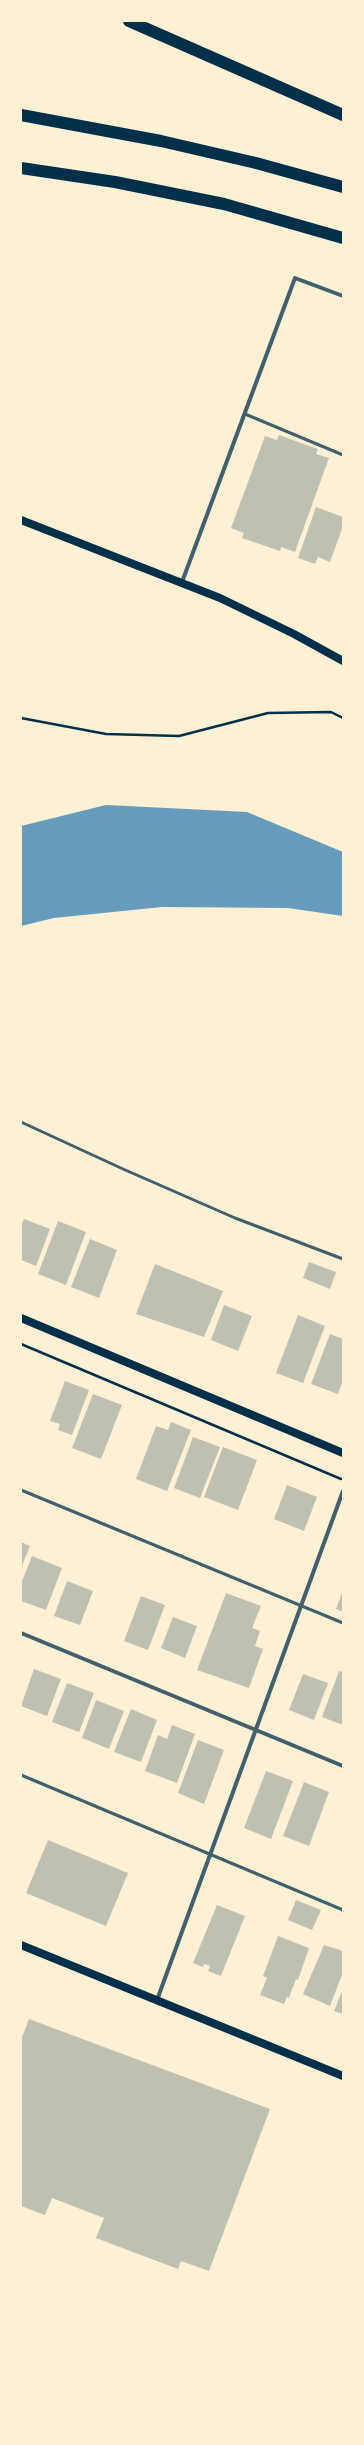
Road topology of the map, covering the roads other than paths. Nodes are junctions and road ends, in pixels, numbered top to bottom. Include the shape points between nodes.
1 (129, 21) edge
2 (21, 115) edge
3 (343, 115) edge
4 (21, 168) edge
5 (343, 187) edge
6 (343, 238) edge
7 (343, 296) edge
8 (245, 414) junction
9 (343, 455) edge
10 (21, 520) edge
11 (182, 582) junction
12 (343, 661) edge
13 (21, 1122) edge
14 (343, 1258) edge
15 (21, 1318) edge
16 (343, 1453) edge
17 (21, 1490) edge
18 (343, 1491) edge
19 (301, 1606) junction
20 (343, 1623) edge
21 (21, 1633) edge
22 (256, 1730) junction
23 (343, 1766) edge
24 (21, 1775) edge
25 (210, 1854) junction
26 (343, 1910) edge
27 (21, 1945) edge
28 (157, 2000) junction
29 (343, 2076) edge

1 - 3 highway
2 - 5 highway via 167,142
4 - 6 highway via 115,182 224,204
7 - 8 street via 295,278
8 - 9 lane
8 - 11 street
10 - 11 main road
11 - 12 main road via 258,616
13 - 14 lane via 123,1170 235,1218
15 - 16 main road
17 - 19 lane
18 - 19 street
19 - 20 lane
19 - 22 street
21 - 22 street
22 - 23 street
22 - 25 street
24 - 25 lane
25 - 26 lane
25 - 28 street
27 - 28 main road
28 - 29 main road

